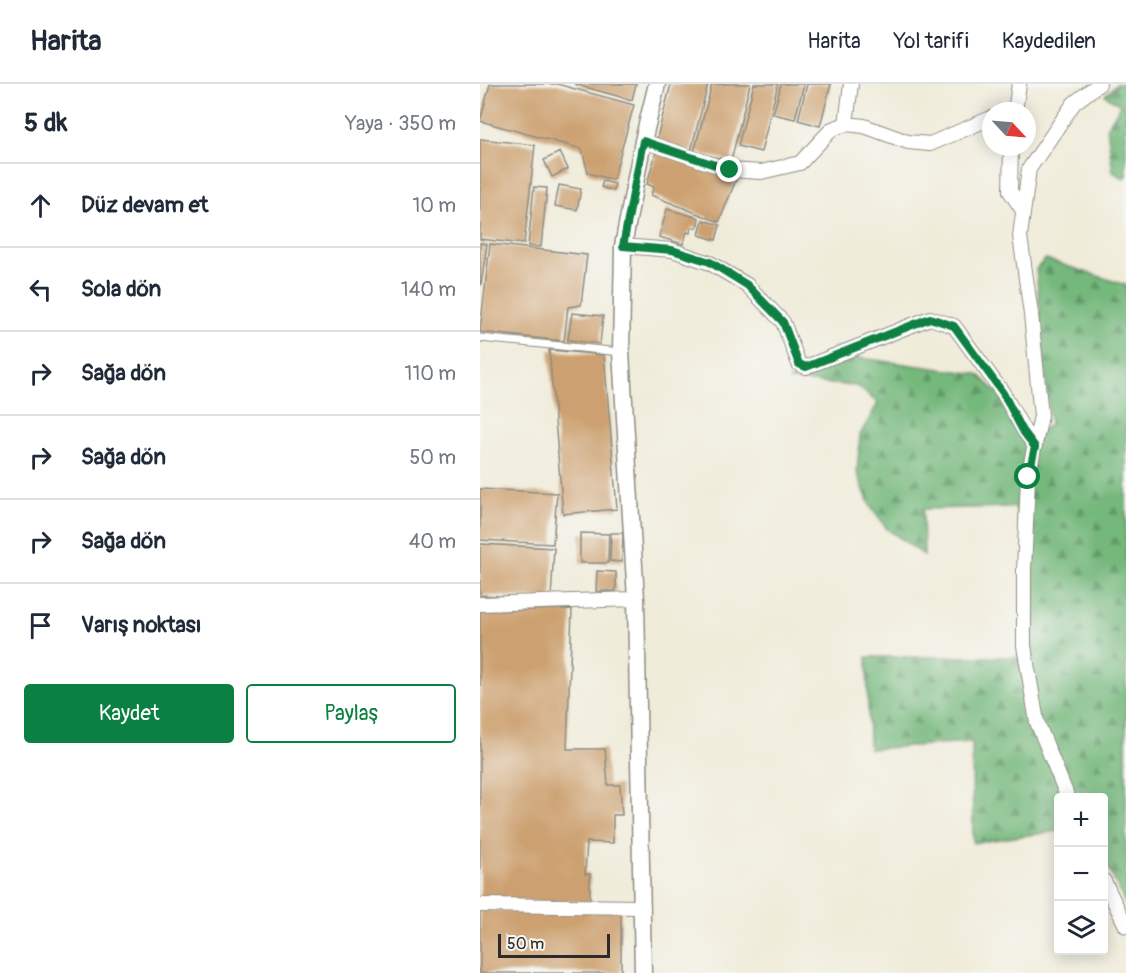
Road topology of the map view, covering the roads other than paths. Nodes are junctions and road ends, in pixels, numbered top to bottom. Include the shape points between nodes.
1 (657, 84) edge
2 (851, 84) edge
3 (1019, 84) edge
4 (1099, 84) edge
5 (1014, 102) edge
6 (982, 122) edge
7 (846, 124) junction
8 (643, 141) junction
9 (1011, 156) edge
10 (1022, 210) junction
11 (623, 246) junction
12 (480, 338) edge
13 (621, 352) junction
14 (1035, 447) junction
15 (636, 599) junction
16 (480, 604) edge
17 (1066, 793) edge
18 (1108, 889) edge
19 (480, 905) edge
20 (643, 907) junction
21 (1126, 926) edge
22 (643, 973) edge

1 - 8 street
2 - 7 street
3 - 5 street
4 - 10 street via 1074,103 1029,169
6 - 7 street via 930,144 908,142 864,126
7 - 8 street via 832,129 800,163 761,172 730,170
8 - 11 street
9 - 10 street via 1010,190
10 - 14 street via 1020,236 1041,416
11 - 13 street
11 - 14 street via 672,250 710,262 747,285 783,322 799,364 806,367 930,318 954,326 1003,393
12 - 13 lane
13 - 15 street
14 - 17 street via 1023,571 1024,646 1037,722
15 - 16 street
15 - 20 street
18 - 21 street
19 - 20 street
20 - 22 street

